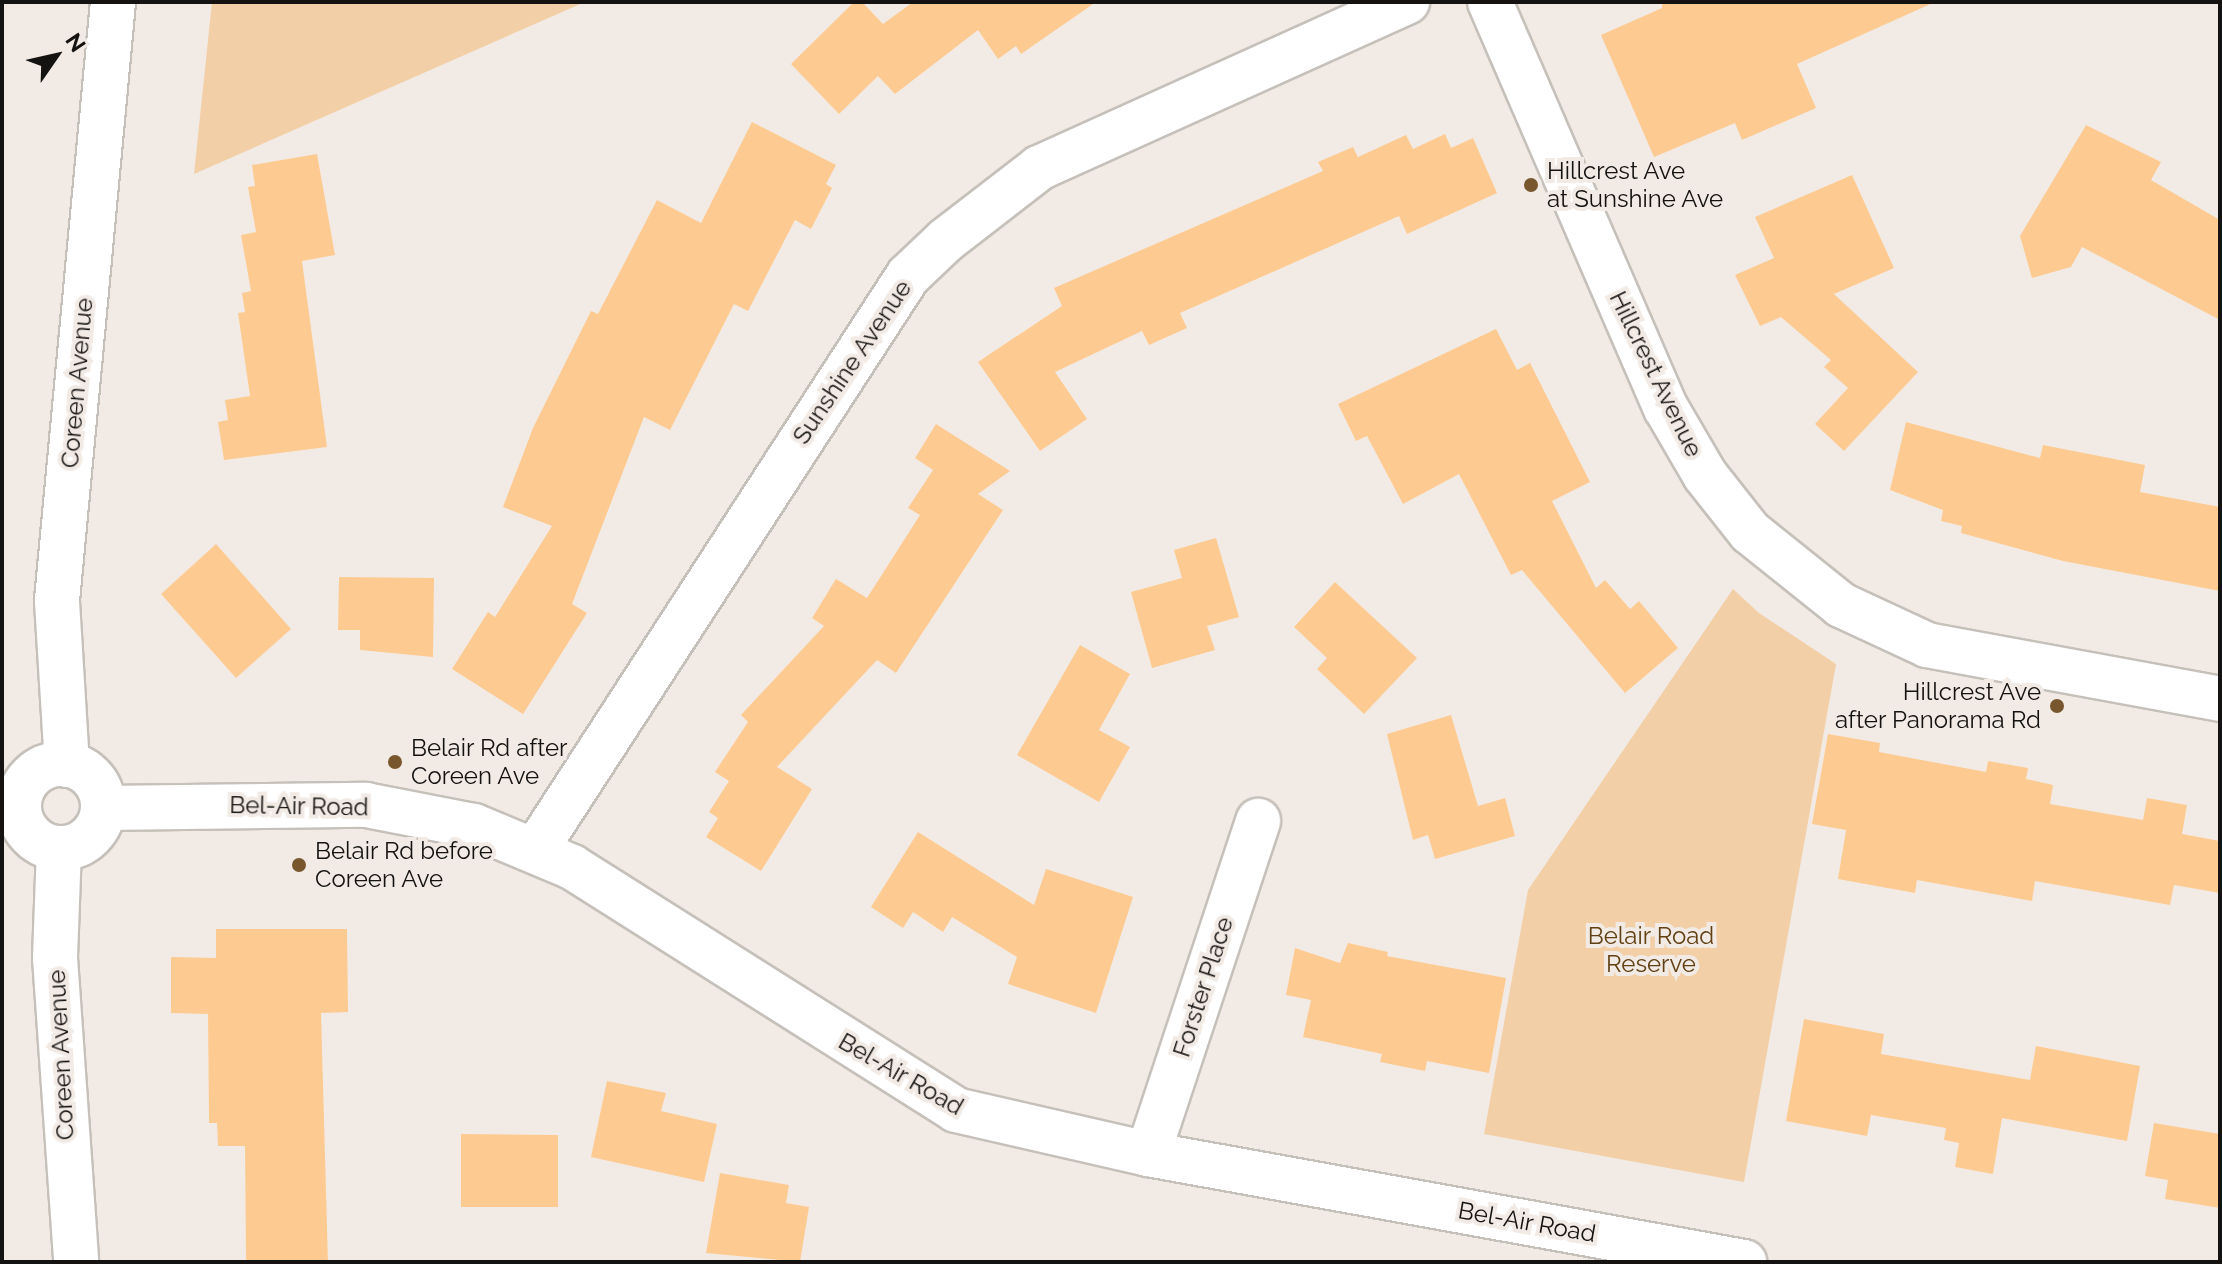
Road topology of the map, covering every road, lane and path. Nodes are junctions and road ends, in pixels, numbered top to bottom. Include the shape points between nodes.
1 (113, 2) edge
2 (1407, 2) edge
3 (1490, 2) edge
4 (2220, 699) edge
5 (67, 765) junction
6 (103, 808) junction
7 (1258, 821) dead end
8 (59, 848) junction
9 (536, 849) junction
10 (1148, 1154) junction
11 (76, 1262) edge
12 (1744, 1262) edge

1 - 5 street, Coreen Avenue via 57,600
2 - 9 street, Sunshine Avenue via 1039,168 908,276
3 - 4 street, Hillcrest Avenue via 1666,408 1705,475 1750,532 1841,605 1927,645
5 - 6 street via 97,784
5 - 8 street via 41,769 23,789 20,802 25,828 34,838
6 - 8 street via 94,832 84,841
6 - 9 street, Bel-Air Road via 366,805 443,817
7 - 10 street, Forster Place
8 - 11 street, Coreen Avenue via 55,958
9 - 10 street, Bel-Air Road via 956,1110
10 - 12 street, Bel-Air Road

